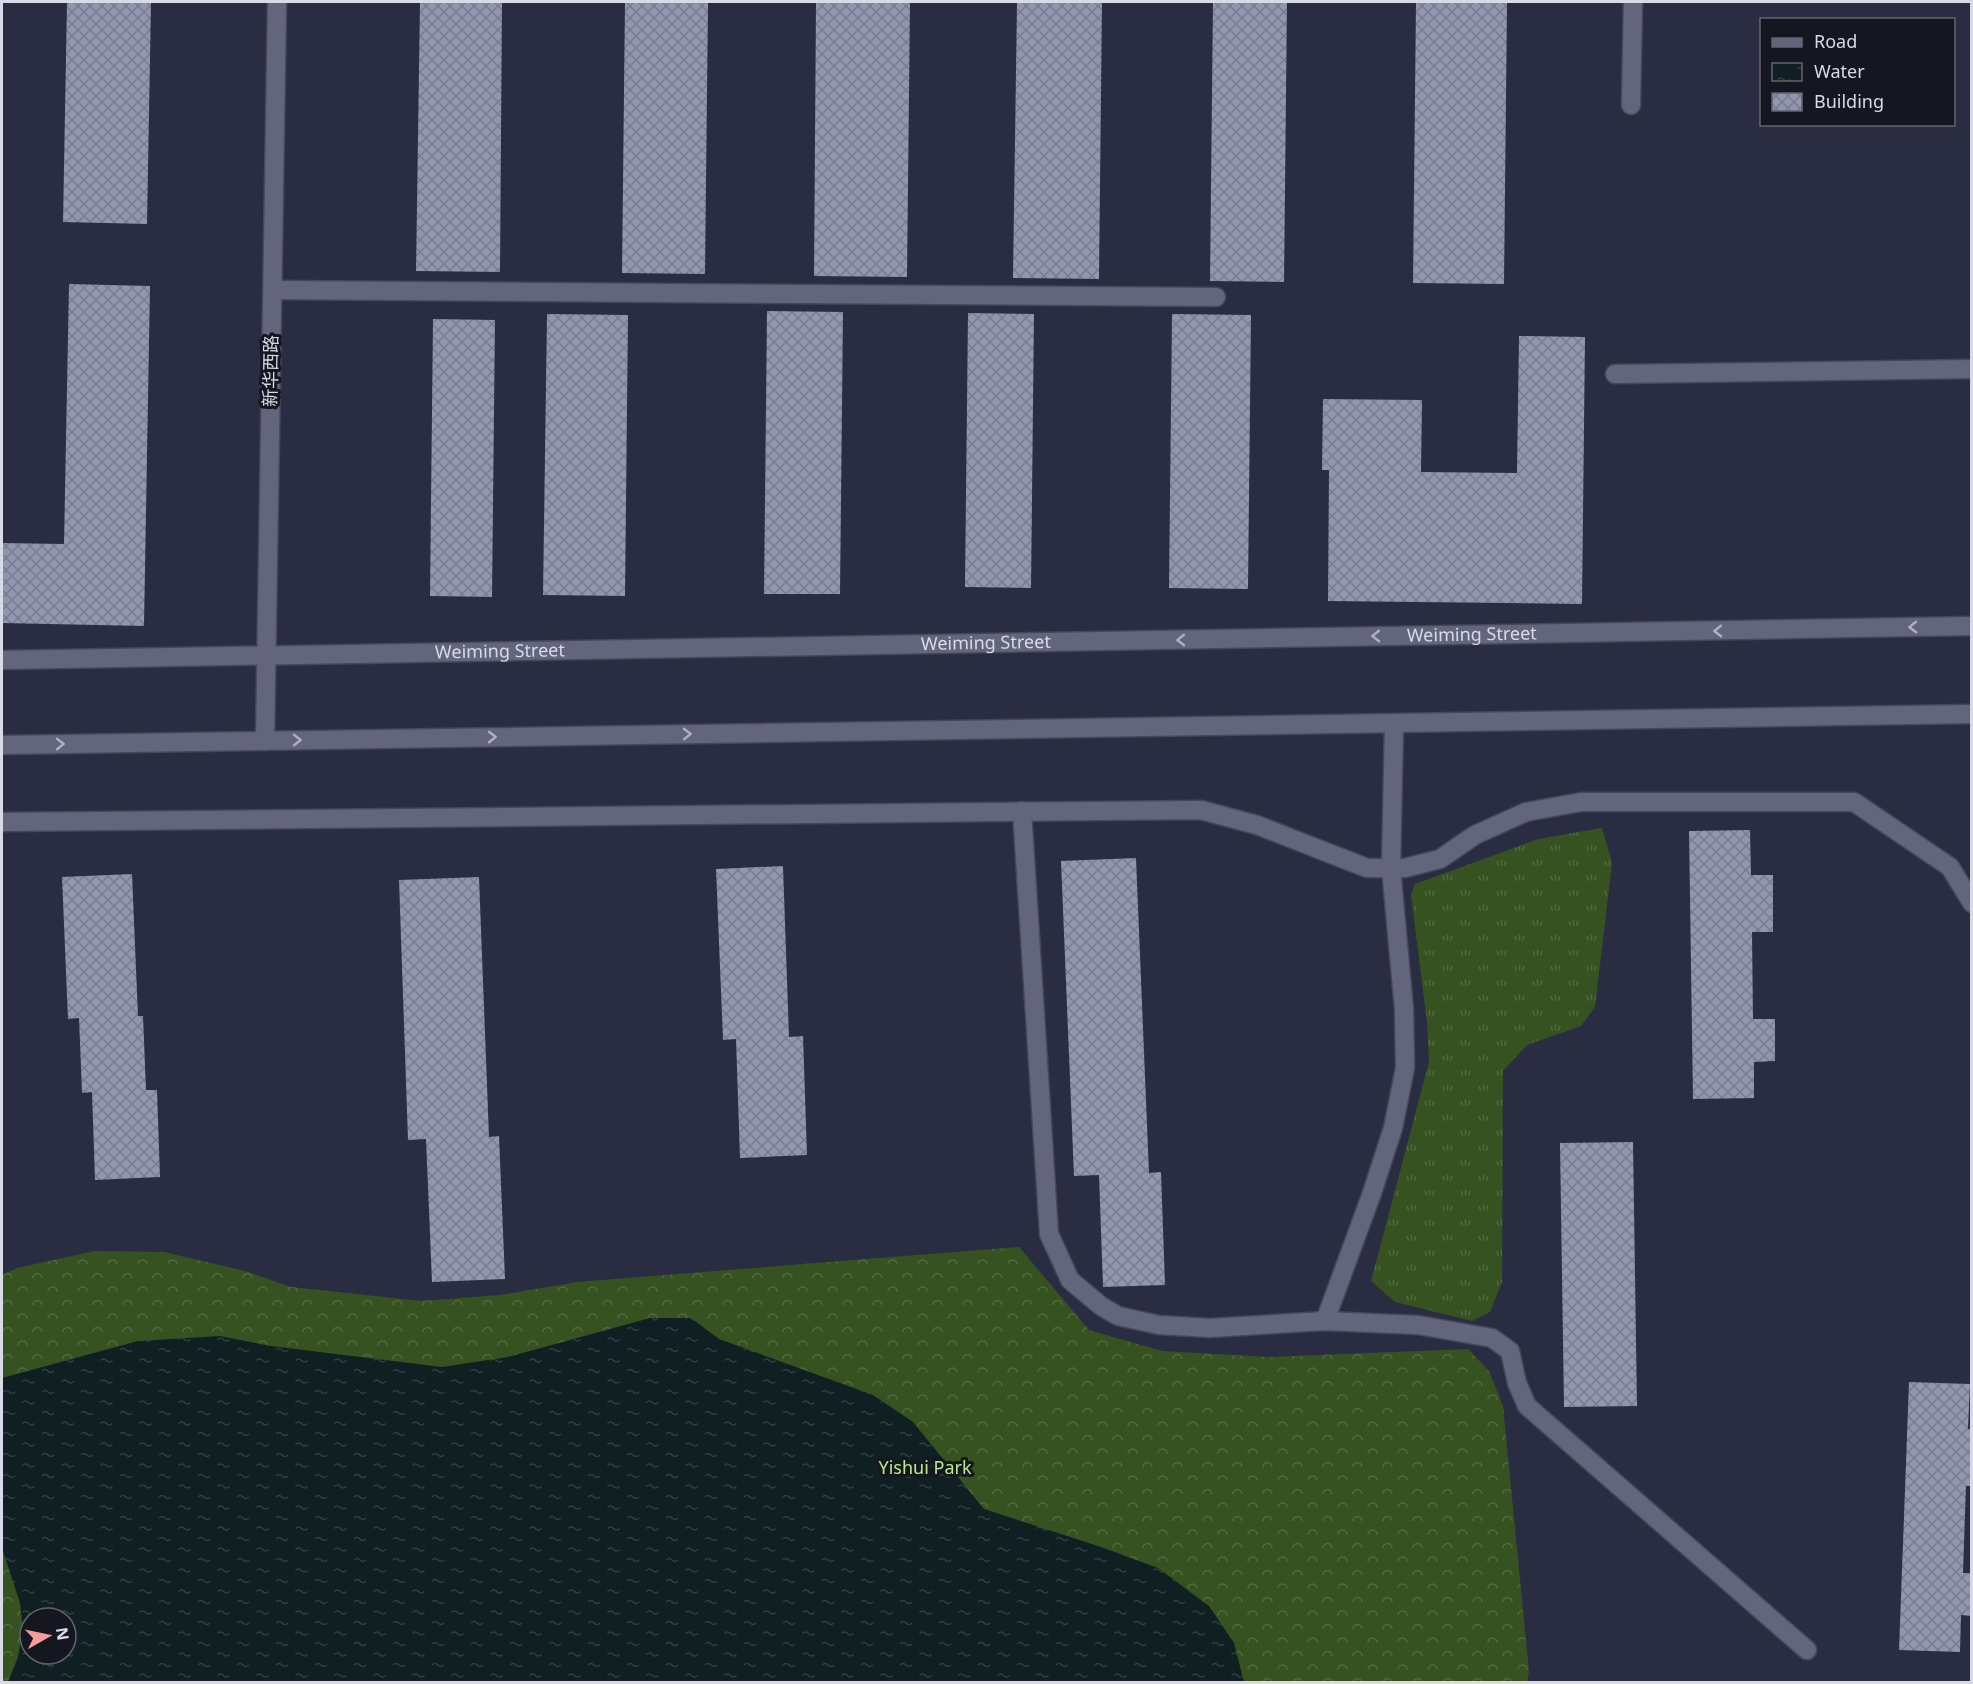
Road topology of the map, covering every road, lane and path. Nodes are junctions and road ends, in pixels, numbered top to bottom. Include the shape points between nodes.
1 (277, 2) edge
2 (1633, 2) edge
3 (1631, 105) dead end
4 (273, 290) junction
5 (1215, 297) dead end
6 (1971, 369) edge
7 (1615, 374) dead end
8 (1971, 626) edge
9 (266, 656) junction
10 (2, 660) edge
11 (1971, 714) edge
12 (1394, 724) junction
13 (265, 741) junction
14 (2, 745) edge
15 (1022, 811) junction
16 (2, 822) edge
17 (1391, 868) junction
18 (1971, 903) edge
19 (1324, 1322) junction
20 (1807, 1650) dead end

1 - 4 street, 新华西路
2 - 3 street
4 - 5 street
4 - 9 street, 新华西路
6 - 7 street
8 -> 9 street, Weiming Street
9 - 10 street, Weiming Street
9 - 13 street, 新华西路
11 - 12 street
13 -> 12 street
12 - 17 street
14 -> 13 street
15 - 16 street
15 - 17 street via 1200,810 1257,825 1367,868
15 - 19 street via 1049,1234 1070,1280 1118,1316 1159,1325 1210,1328
17 - 18 street via 1440,859 1475,835 1526,812 1581,802 1854,802 1950,867
17 - 19 street via 1404,1009 1405,1068 1393,1128
19 - 20 street via 1418,1324 1492,1338 1510,1351 1527,1406

